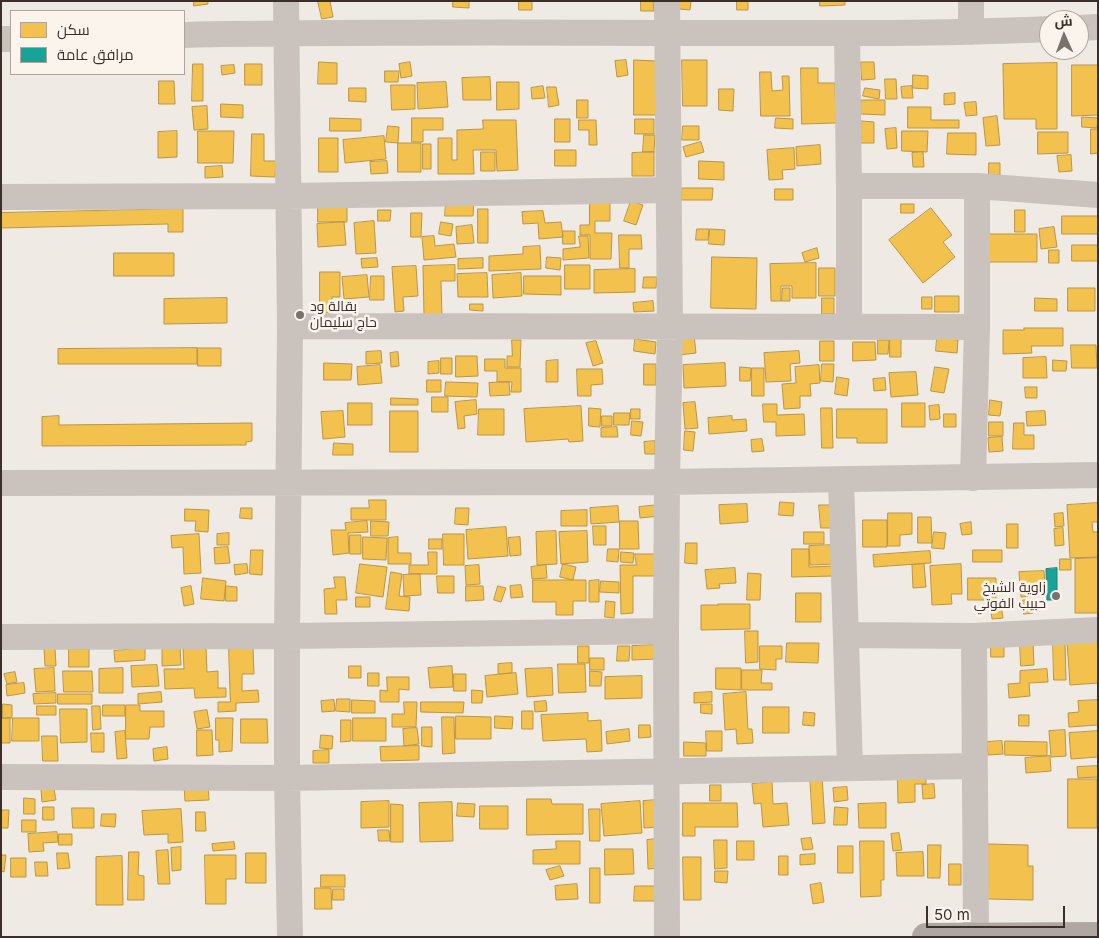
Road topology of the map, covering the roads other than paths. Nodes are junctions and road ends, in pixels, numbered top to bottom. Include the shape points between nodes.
1 (286, 1) edge
2 (667, 1) edge
3 (971, 1) edge
4 (1039, 29) edge
5 (286, 32) junction
6 (971, 32) junction
7 (668, 33) junction
8 (847, 33) junction
9 (185, 35) edge
10 (849, 186) junction
11 (977, 186) junction
12 (669, 190) junction
13 (1098, 194) edge
14 (288, 196) junction
15 (1, 197) edge
16 (290, 326) junction
17 (849, 327) junction
18 (977, 327) junction
19 (670, 328) junction
20 (1098, 475) edge
21 (973, 478) junction
22 (841, 480) junction
23 (288, 482) junction
24 (667, 482) junction
25 (1, 483) edge
26 (1098, 630) edge
27 (666, 631) junction
28 (846, 635) junction
29 (287, 636) junction
30 (974, 636) junction
31 (1, 638) edge
32 (974, 766) junction
33 (850, 768) junction
34 (666, 771) junction
35 (1, 777) edge
36 (288, 778) junction
37 (976, 936) edge
38 (1098, 936) edge
39 (290, 937) edge
40 (666, 937) edge
41 (926, 937) edge

1 - 5 street
2 - 7 street
3 - 6 street
4 - 6 street
5 - 7 street
5 - 9 street
5 - 14 street
6 - 8 street
7 - 8 street
7 - 12 street
8 - 10 street
10 - 11 street
10 - 17 street
11 - 13 street
11 - 18 street
12 - 14 street
12 - 19 street
14 - 15 street
14 - 16 street
16 - 19 street
16 - 23 street
17 - 18 street
17 - 19 street
18 - 21 street
19 - 24 street
20 - 21 street
21 - 22 street
22 - 24 street
22 - 28 street
23 - 24 street
23 - 25 street
23 - 29 street
24 - 27 street
26 - 30 street
27 - 29 street
27 - 34 street
28 - 30 street
28 - 33 street
29 - 31 street
29 - 36 street
30 - 32 street
32 - 33 street
32 - 37 street
33 - 34 street
34 - 36 street
34 - 40 street
35 - 36 street
36 - 39 street
37 - 38 main road
37 - 41 main road

